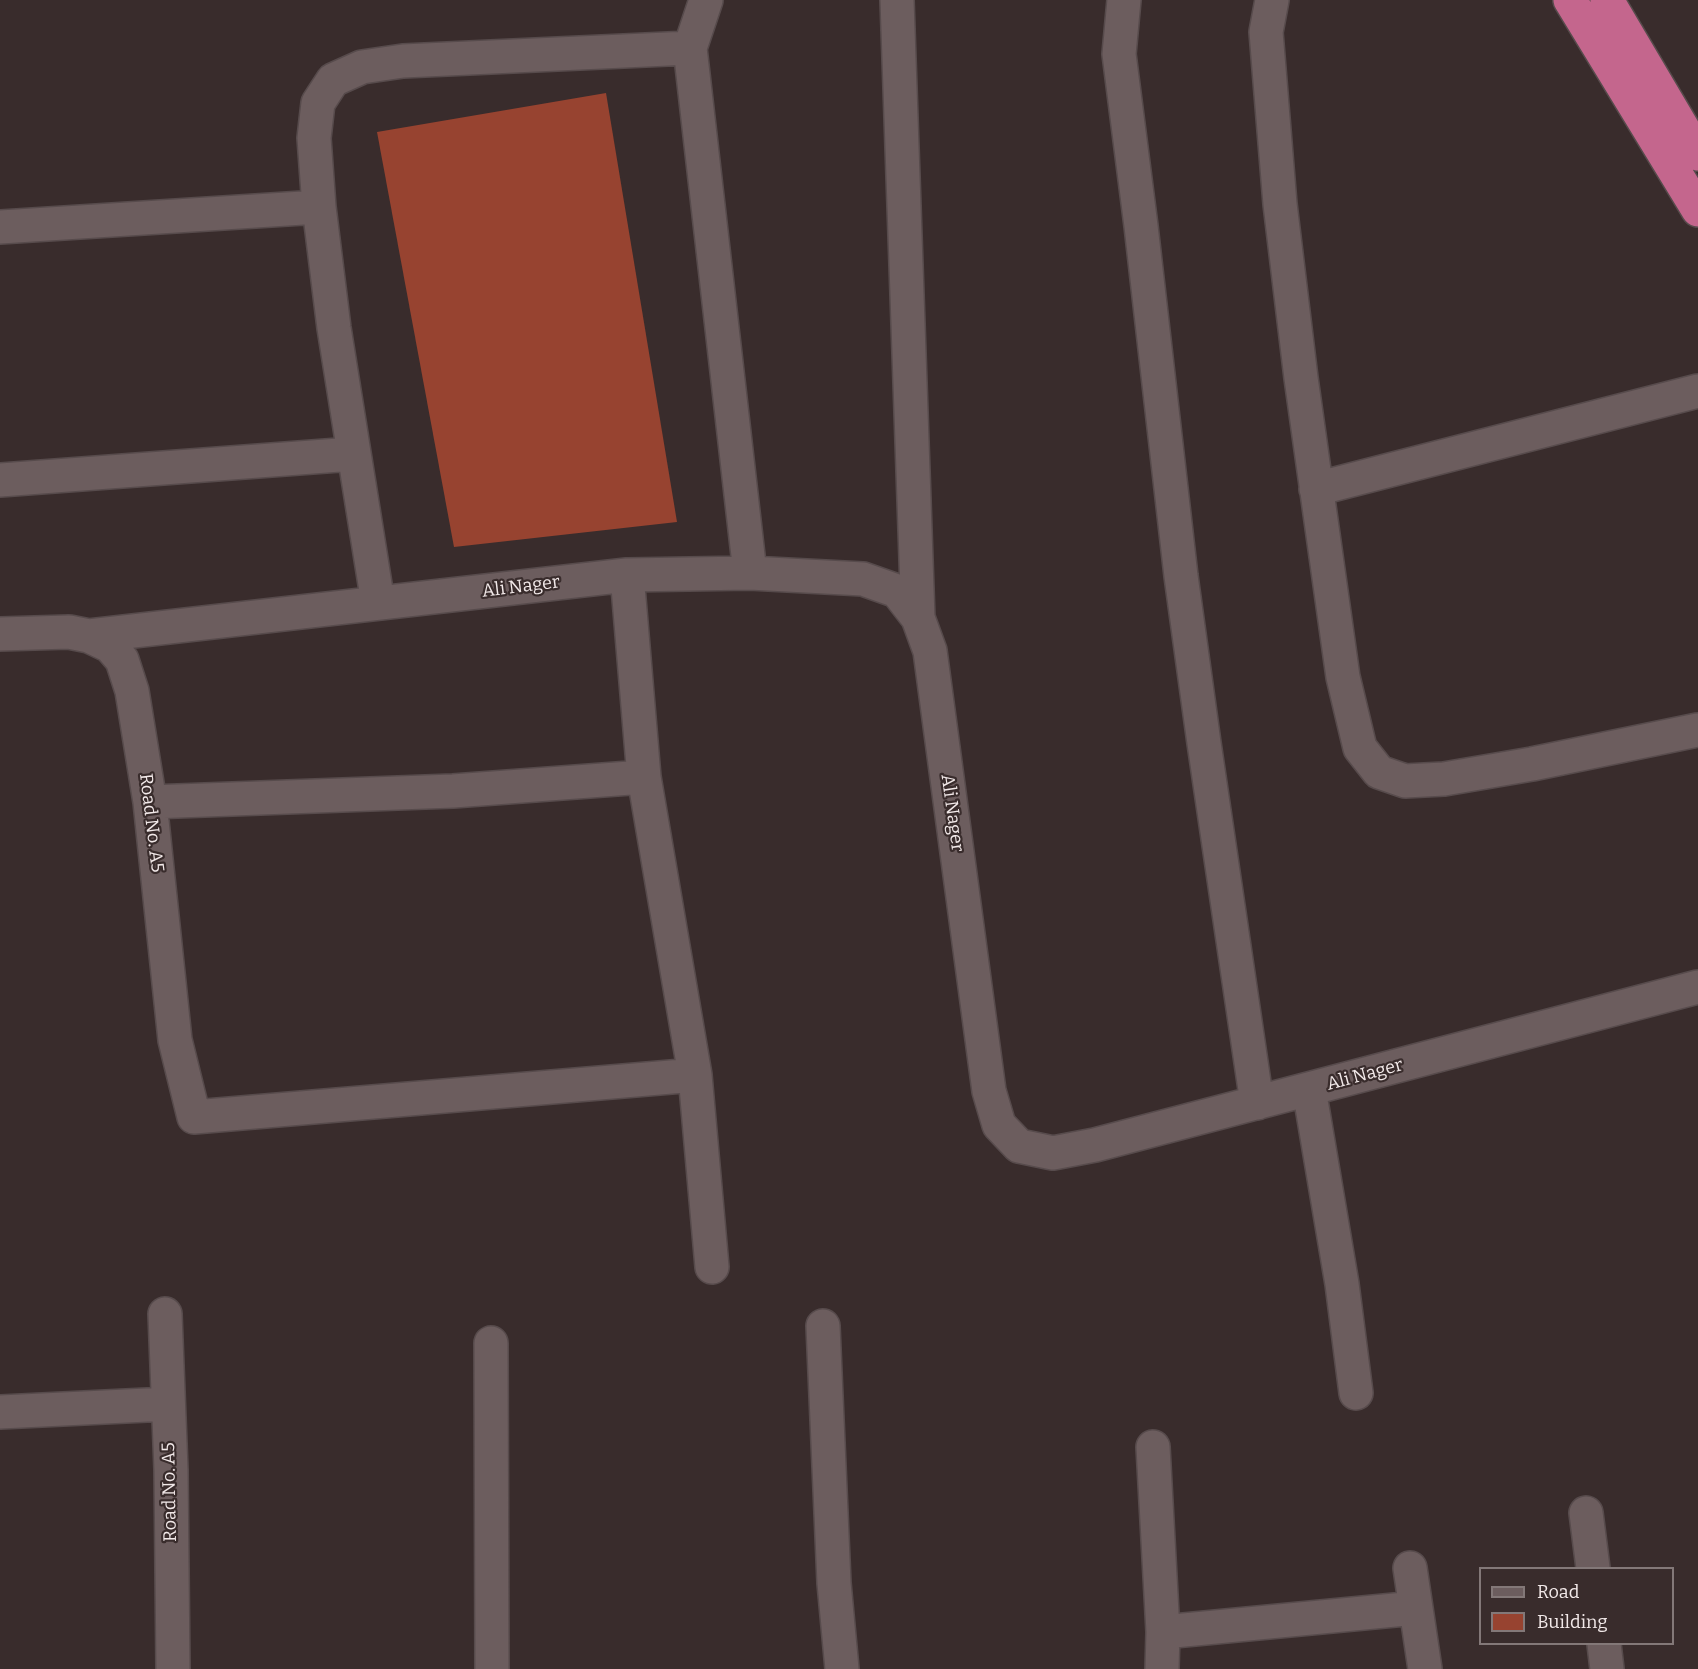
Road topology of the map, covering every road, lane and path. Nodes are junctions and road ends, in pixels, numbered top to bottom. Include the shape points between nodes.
1 (706, 0) edge
2 (897, 0) edge
3 (1124, 0) edge
4 (1272, 0) edge
5 (1570, 0) edge
6 (1607, 0) edge
7 (690, 48) junction
8 (1698, 154) edge
9 (320, 207) junction
10 (1698, 210) edge
11 (0, 227) edge
12 (1698, 391) edge
13 (353, 454) junction
14 (0, 480) edge
15 (1316, 489) junction
16 (750, 573) junction
17 (627, 575) junction
18 (378, 603) junction
19 (918, 618) junction
20 (0, 634) edge
21 (89, 636) junction
22 (1698, 730) edge
23 (645, 777) junction
24 (150, 802) junction
25 (1698, 987) edge
26 (694, 1075) junction
27 (1309, 1089) junction
28 (1257, 1103) junction
29 (712, 1267) dead end
30 (165, 1314) dead end
31 (823, 1326) dead end
32 (491, 1343) dead end
33 (1356, 1393) dead end
34 (168, 1404) junction
35 (0, 1412) edge
36 (1153, 1447) dead end
37 (1586, 1513) dead end
38 (1593, 1567) edge
39 (1410, 1568) dead end
40 (1416, 1608) junction
41 (1163, 1632) junction
42 (1604, 1645) edge
43 (173, 1669) edge
44 (492, 1669) edge
45 (842, 1669) edge
46 (1162, 1669) edge
47 (1425, 1669) edge
48 (1607, 1669) edge

1 - 7 street
2 - 19 street
3 - 28 street via 1119,54 1180,564
4 - 15 street via 1266,32 1280,204
5 - 10 highway
6 - 8 highway
7 - 9 street via 404,61 362,67 333,80 318,103 314,138
7 - 16 street
9 - 11 street
9 - 13 street
12 - 15 street
13 - 14 street
13 - 18 street
15 - 22 street via 1343,677 1360,748 1379,772 1405,781 1444,779
16 - 17 street, Ali Nager
16 - 19 street, Ali Nager via 863,579 897,591
17 - 18 street, Ali Nager
17 - 23 street
18 - 21 street, Ali Nager
19 - 28 street, Ali Nager via 930,651 989,1091 999,1125 1019,1146 1053,1153
20 - 21 street, Road No. A5 via 60,632
21 - 24 street, Road No. A5 via 110,646 122,660 132,691
23 - 24 street via 453,790
23 - 26 street
24 - 26 street, Road No. A5 via 175,1040 194,1117
25 - 27 street, Ali Nager
26 - 29 street
27 - 28 street, Ali Nager
27 - 33 street
30 - 34 street, Road No. A5
31 - 45 street via 834,1583
32 - 44 street
34 - 35 street
34 - 43 street, Road No. A5
36 - 41 street
37 - 38 street
39 - 40 street
40 - 41 street
40 - 47 street
41 - 46 street
42 - 48 street

